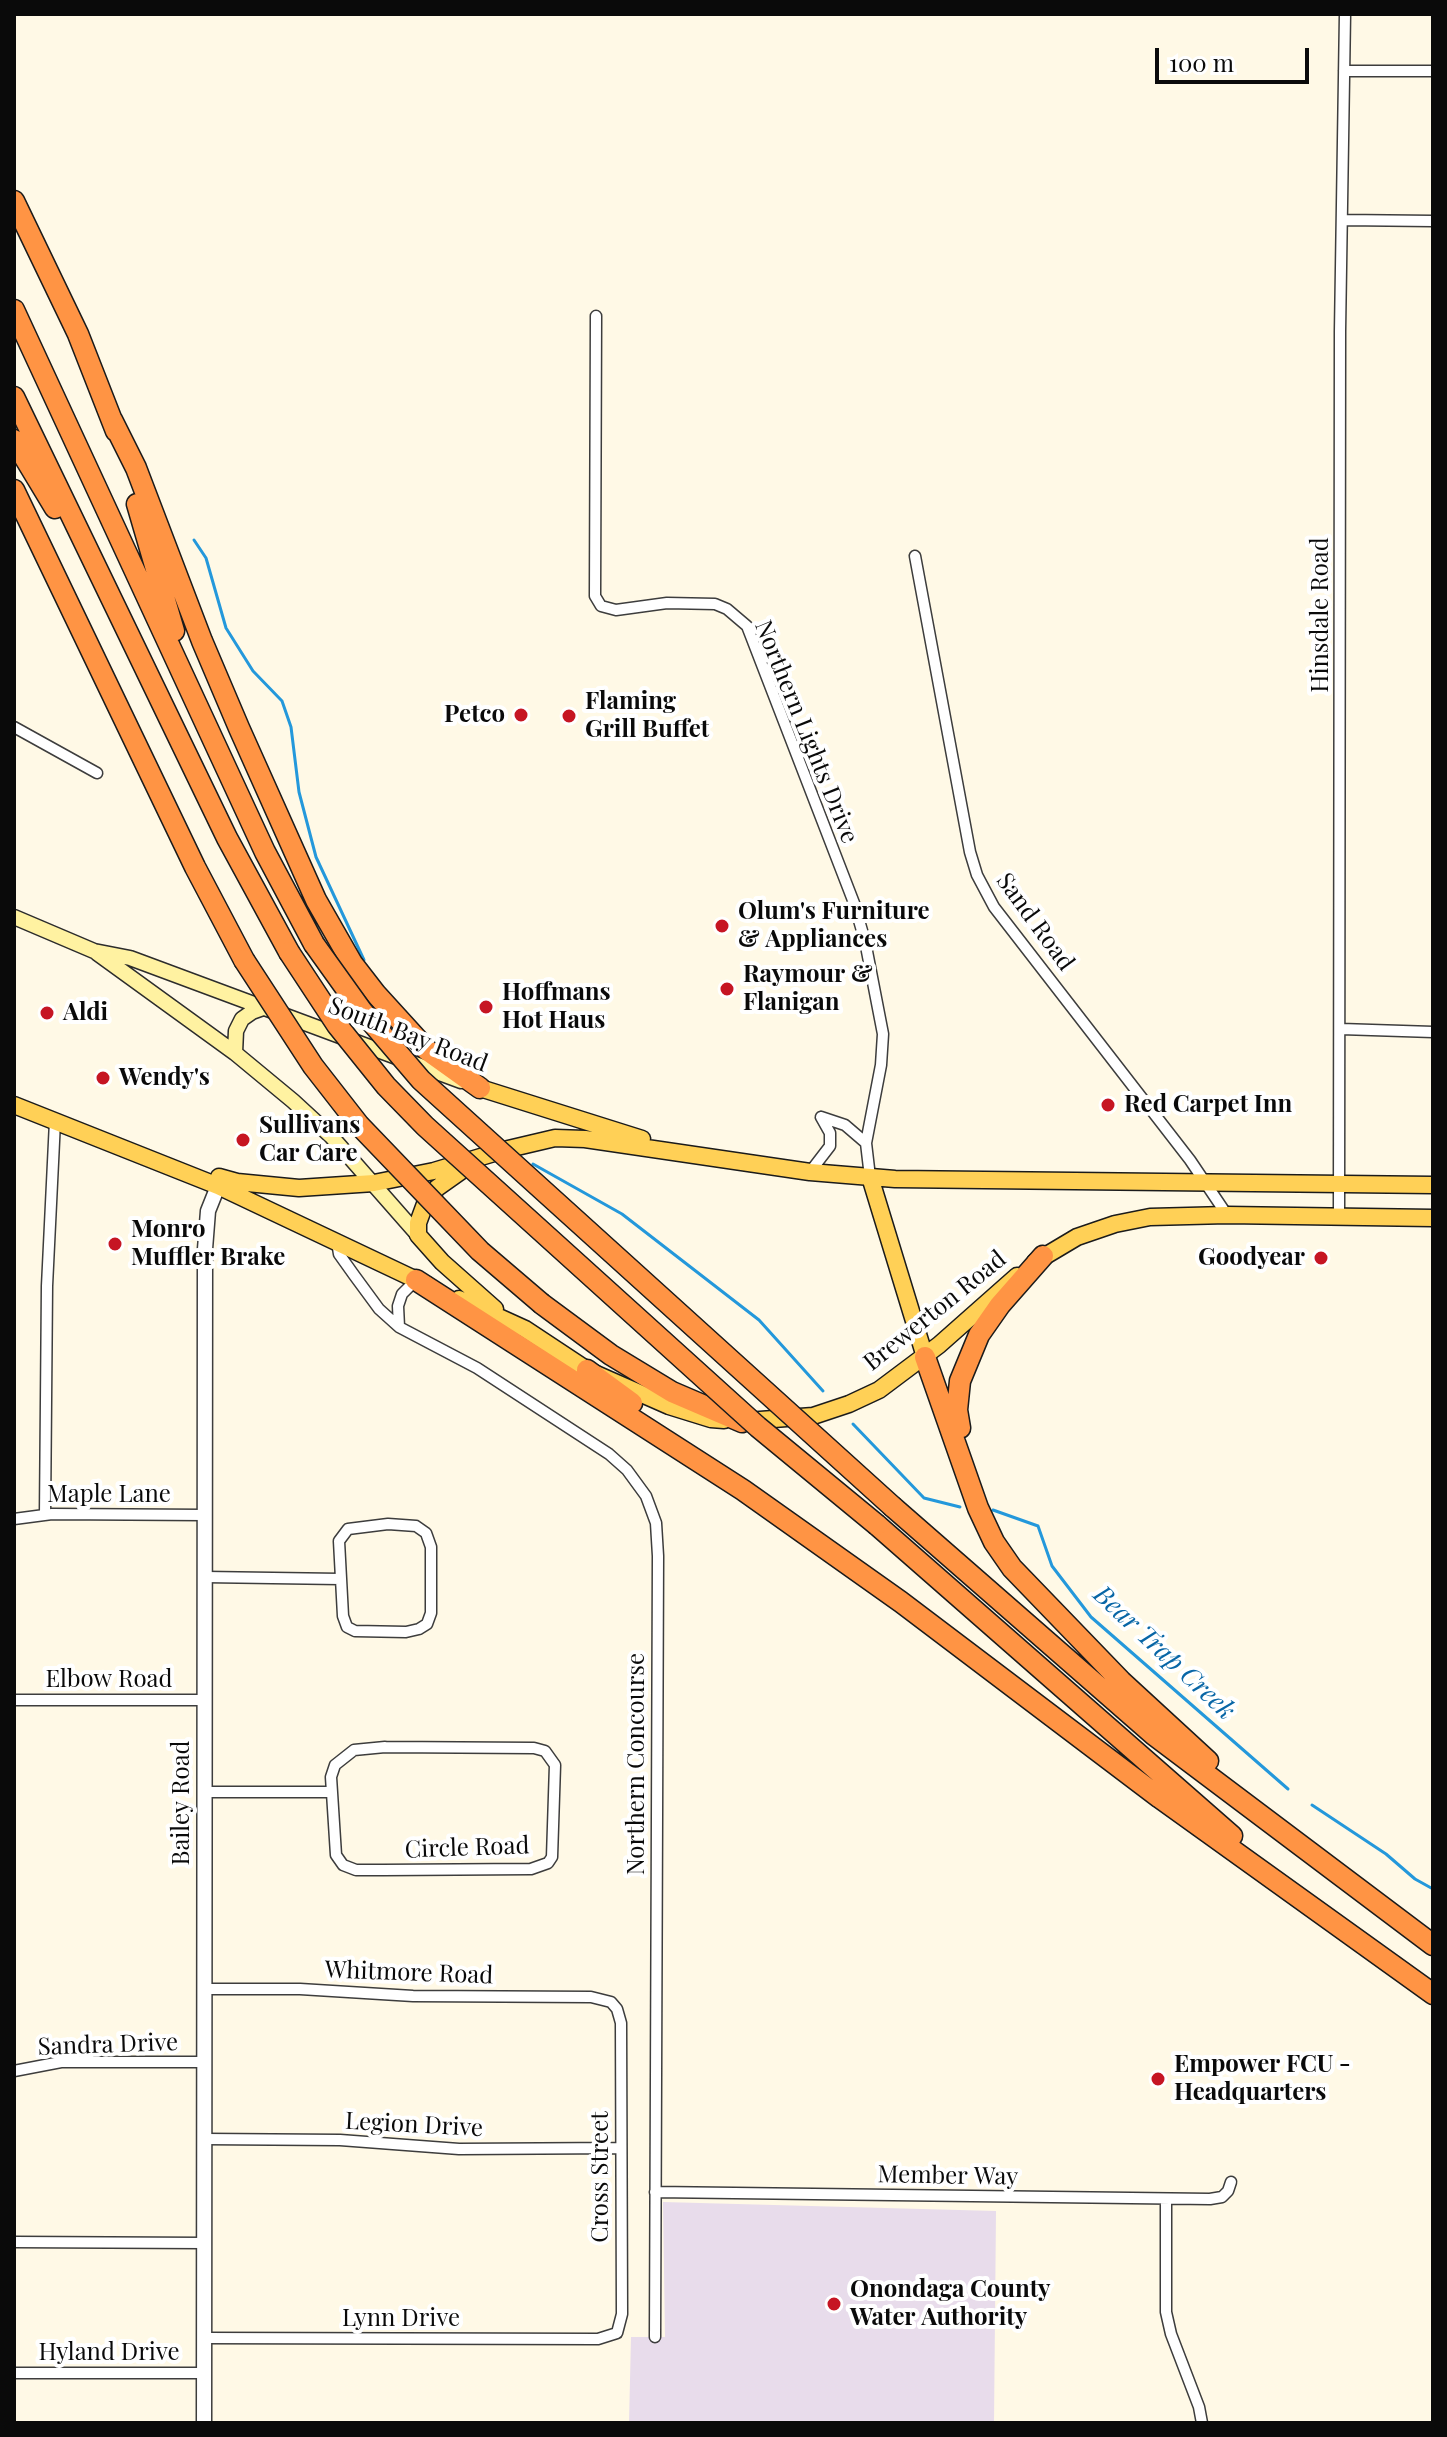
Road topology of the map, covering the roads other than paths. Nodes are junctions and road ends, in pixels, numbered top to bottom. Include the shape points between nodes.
1 (1345, 14) edge
2 (1344, 71) junction
3 (1433, 71) edge
4 (14, 201) edge
5 (1343, 220) junction
6 (1433, 221) edge
7 (14, 310) edge
8 (596, 316) dead end
9 (14, 397) edge
10 (112, 420) junction
11 (14, 440) edge
12 (14, 490) edge
13 (915, 556) dead end
14 (121, 619) junction
15 (192, 696) junction
16 (14, 727) edge
17 (97, 773) dead end
18 (14, 917) edge
19 (94, 951) junction
20 (267, 1007) junction
21 (1341, 1029) junction
22 (1433, 1032) edge
23 (235, 1053) junction
24 (480, 1088) junction
25 (14, 1105) edge
26 (55, 1121) junction
27 (866, 1143) junction
28 (137, 1152) junction
29 (482, 1156) junction
30 (708, 1158) junction
31 (810, 1172) junction
32 (870, 1177) junction
33 (237, 1182) junction
34 (1205, 1182) junction
35 (374, 1183) junction
36 (1339, 1184) junction
37 (1433, 1185) edge
38 (218, 1186) junction
39 (1227, 1215) junction
40 (1339, 1216) junction
41 (1433, 1218) edge
42 (418, 1235) junction
43 (337, 1242) junction
44 (1043, 1256) junction
45 (416, 1280) junction
46 (399, 1327) junction
47 (525, 1329) junction
48 (925, 1357) junction
49 (587, 1370) junction
50 (742, 1422) junction
51 (967, 1475) junction
52 (743, 1490) junction
53 (45, 1515) junction
54 (205, 1515) junction
55 (14, 1519) edge
56 (205, 1577) junction
57 (340, 1579) junction
58 (14, 1700) edge
59 (205, 1700) junction
60 (204, 1792) junction
61 (331, 1792) junction
62 (1290, 1838) junction
63 (1318, 1914) junction
64 (1433, 1945) edge
65 (205, 1989) junction
66 (1433, 1994) edge
67 (611, 2002) joint
68 (204, 2062) junction
69 (14, 2071) edge
70 (204, 2139) junction
71 (621, 2148) junction
72 (1231, 2182) dead end
73 (655, 2192) junction
74 (1166, 2199) junction
75 (14, 2242) edge
76 (204, 2243) junction
77 (655, 2337) dead end
78 (203, 2338) junction
79 (598, 2339) joint
80 (14, 2373) edge
81 (204, 2373) junction
82 (204, 2423) edge
83 (1202, 2423) edge

1 - 2 street, Hinsdale Road
2 - 3 street
2 - 5 street, Hinsdale Road
4 - 10 highway via 78,334
5 - 6 street
5 - 21 street, Hinsdale Road
7 - 15 highway
8 - 27 street, Northern Lights Drive via 595,596 601,606 616,610 715,604 747,626 865,941 883,1034
9 - 14 highway
10 - 15 highway
10 - 24 highway via 316,900 376,994 427,1050
11 - 14 highway
12 - 50 highway, bridge via 244,960 313,1066 359,1125 480,1251 542,1304 672,1392
13 - 34 street, Sand Road via 977,875 994,907
14 - 63 highway, bridge via 227,838 289,952 386,1086 758,1427 877,1525
15 - 62 highway, bridge via 314,944 421,1080 1154,1735
16 - 17 street
18 - 19 main road, South Bay Road
19 - 20 main road, South Bay Road via 130,958
19 - 23 main road, South Bay Road
20 - 23 main road via 242,1019
20 - 24 main road, South Bay Road
21 - 22 street
21 - 36 street, Hinsdale Road
23 - 35 main road, South Bay Road via 312,1119
24 - 30 main road, South Bay Road
25 - 26 main road, Brewerton Road
26 - 28 main road, Brewerton Road
26 - 53 street
27 - 31 street via 845,1125 821,1117 830,1146
27 - 32 street
28 - 33 main road, Brewerton Road
28 - 38 main road, Brewerton Road
29 - 30 main road, Brewerton Road via 537,1141 585,1139
29 - 35 main road, Brewerton Road
29 - 42 main road via 437,1188 425,1204
30 - 31 main road, Brewerton Road
31 - 32 main road, Brewerton Road
32 - 34 main road, Brewerton Road
32 - 48 main road
33 - 35 main road, Brewerton Road via 299,1188
33 - 38 main road
34 - 36 main road, Brewerton Road
34 - 39 street, Sand Road
35 - 42 main road, South Bay Road
36 - 37 main road, Brewerton Road
36 - 40 street, Hinsdale Road
38 - 43 main road, Brewerton Road
38 - 54 street, Bailey Road via 208,1211 205,1249
39 - 40 main road, Brewerton Road
39 - 44 main road, Brewerton Road via 1162,1215 1115,1224
40 - 41 main road, Brewerton Road
42 - 47 main road, South Bay Road via 484,1302
43 - 45 main road, Brewerton Road
43 - 46 street, Northern Concourse via 354,1275
44 - 48 main road, Brewerton Road
44 - 51 highway via 979,1335 960,1381 957,1410
45 - 46 street via 402,1294
45 - 47 main road, Brewerton Road
45 - 52 highway
46 - 73 street, Northern Concourse via 477,1368 609,1454 646,1496 656,1523
47 - 49 main road, Brewerton Road
48 - 50 main road, Brewerton Road via 879,1390 825,1412
48 - 51 highway
49 - 50 main road, Brewerton Road via 669,1406
49 - 52 highway
51 - 62 highway via 994,1542 1012,1568 1121,1681
52 - 63 highway
53 - 54 street, Maple Lane
53 - 55 street, Maple Lane
54 - 56 street, Bailey Road
56 - 57 street
56 - 59 street, Bailey Road
57 - 57 street via 339,1541 348,1529 416,1526 426,1533 431,1547 427,1624 387,1633 347,1627
58 - 59 street, Elbow Road
59 - 60 street, Bailey Road
60 - 61 street
60 - 65 street, Bailey Road
61 - 61 street, Circle Road via 335,1765 354,1750 545,1751 555,1765 552,1857 531,1869 356,1870 336,1855
62 - 64 highway
63 - 66 highway
65 - 67 street, Whitmore Road via 591,1997
65 - 68 street, Bailey Road
67 - 71 street, Cross Street via 621,2023
68 - 69 street, Sandra Drive via 61,2062
68 - 70 street, Bailey Road
70 - 71 street, Legion Drive
70 - 76 street, Bailey Road
71 - 79 street, Cross Street via 622,2314 617,2333
72 - 74 street, Member Way via 1222,2197
73 - 74 street, Member Way
73 - 77 street, Northern Concourse
74 - 83 street via 1166,2312
75 - 76 street
76 - 78 street, Bailey Road
78 - 79 street, Lynn Drive
78 - 81 street, Bailey Road
80 - 81 street, Hyland Drive
81 - 82 street, Bailey Road

